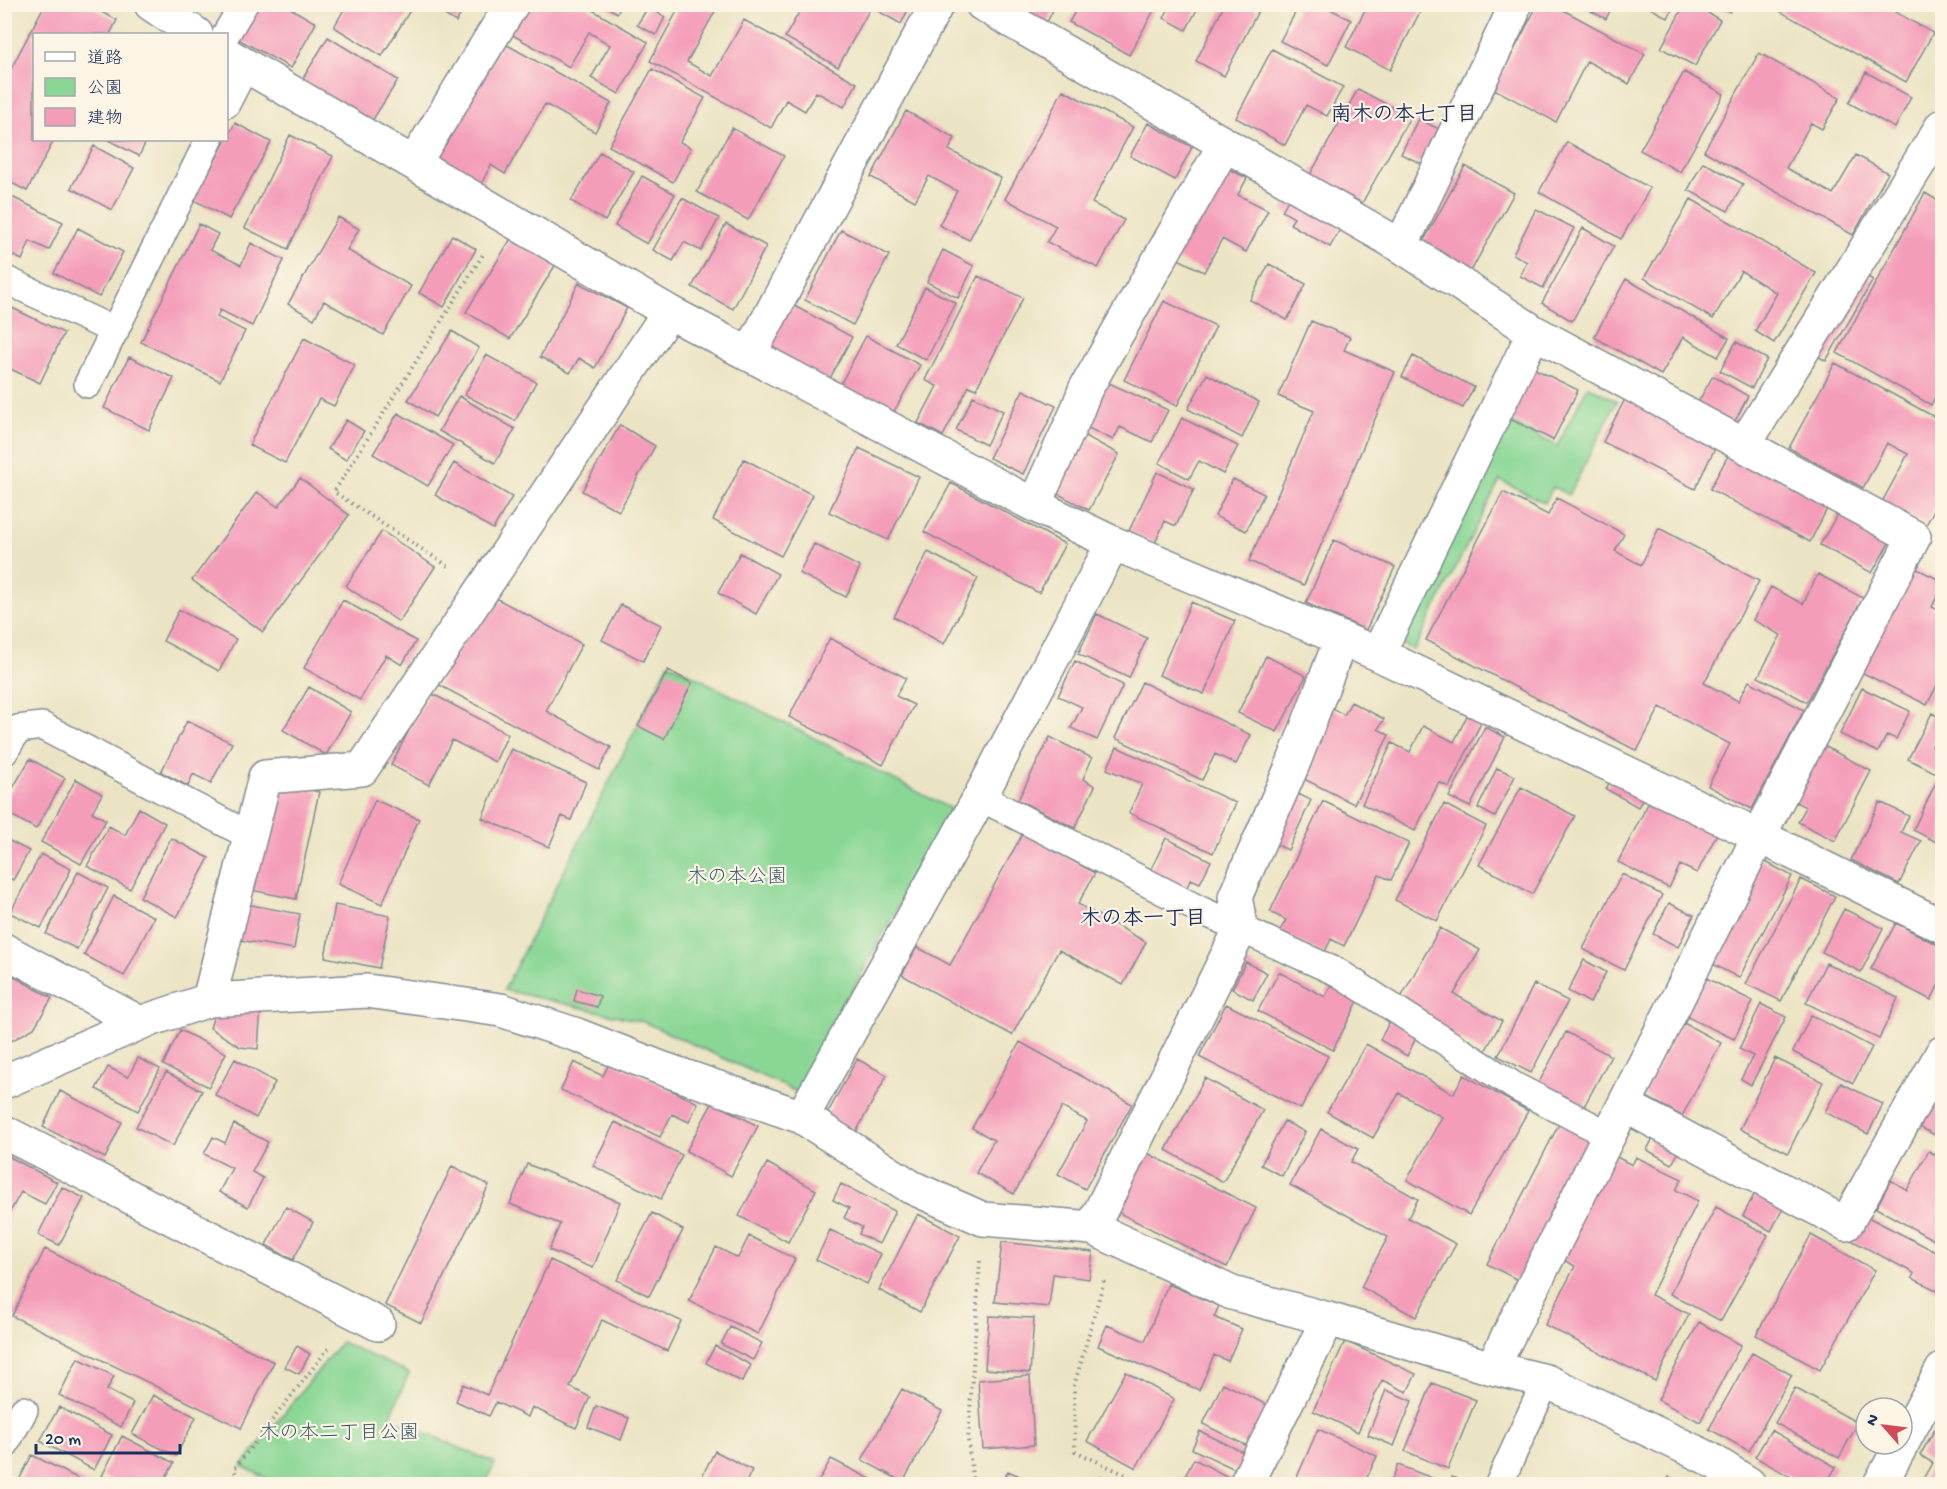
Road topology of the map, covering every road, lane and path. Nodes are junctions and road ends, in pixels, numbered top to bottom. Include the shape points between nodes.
1 (151, 4) edge
2 (244, 4) edge
3 (512, 4) edge
4 (937, 4) edge
5 (982, 4) edge
6 (1514, 4) edge
7 (194, 33) edge
8 (227, 33) edge
9 (236, 59) edge
10 (228, 95) edge
11 (1942, 126) edge
12 (209, 141) edge
13 (1225, 144) junction
14 (414, 163) junction
15 (507, 218) junction
16 (1401, 246) junction
17 (4, 279) edge
18 (669, 312) junction
19 (115, 331) junction
20 (1534, 332) junction
21 (749, 356) junction
22 (88, 384) dead end
23 (1744, 445) junction
24 (1034, 505) junction
25 (1113, 543) junction
26 (483, 590) junction
27 (1341, 639) junction
28 (1378, 654) junction
29 (4, 752) edge
30 (980, 797) junction
31 (250, 836) junction
32 (1759, 836) junction
33 (1942, 926) edge
34 (1241, 927) junction
35 (4, 950) edge
36 (208, 1000) junction
37 (140, 1023) junction
38 (1942, 1053) edge
39 (4, 1082) edge
40 (1624, 1105) junction
41 (802, 1117) junction
42 (4, 1132) edge
43 (1609, 1135) junction
44 (983, 1219) junction
45 (1092, 1228) junction
46 (1121, 1242) junction
47 (368, 1318) joint
48 (1328, 1319) junction
49 (1492, 1368) junction
50 (1942, 1370) edge
51 (1546, 1381) junction
52 (24, 1410) dead end
53 (1914, 1422) edge
54 (4, 1446) edge
55 (1896, 1456) edge
56 (240, 1485) edge
57 (973, 1485) edge
58 (1145, 1485) edge
59 (1246, 1485) edge
60 (1499, 1485) edge
61 (1749, 1485) edge
62 (1880, 1485) edge

1 - 7 street
2 - 8 lane
3 - 14 street
4 - 21 street
5 - 13 street
6 - 16 street
9 - 10 lane
9 - 14 street
11 - 23 street
12 - 19 lane
13 - 16 street
13 - 24 street via 1085,390
14 - 15 street
15 - 18 street
15 - 26 path via 333,492
16 - 20 street
17 - 19 lane
18 - 21 street
18 - 26 street
19 - 22 lane
20 - 23 street
20 - 28 street
21 - 24 street
23 - 32 street via 1914,537
24 - 25 street
25 - 27 street
25 - 30 street
26 - 31 street via 362,769 265,777
27 - 28 street
27 - 34 street via 1293,764 1235,897
28 - 32 street
29 - 31 lane via 18,729 42,726
30 - 34 lane via 1200,910
30 - 41 street
31 - 36 street
32 - 33 street
32 - 40 street
34 - 43 lane via 1340,972 1516,1087
34 - 45 street
35 - 37 street
36 - 37 street
36 - 41 street via 367,991 501,1010
37 - 39 street
38 - 40 street via 1846,1224
40 - 43 street
41 - 44 street via 911,1187
42 - 47 street
43 - 49 street
44 - 45 street
44 - 57 path via 968,1440
45 - 46 street
46 - 48 street via 1232,1293
46 - 58 path via 1101,1289 1074,1386 1075,1450
47 - 56 path via 234,1469
48 - 49 street
48 - 59 street
49 - 51 street
50 - 53 street
51 - 60 lane
51 - 61 street via 1708,1458
52 - 54 lane
55 - 62 street

